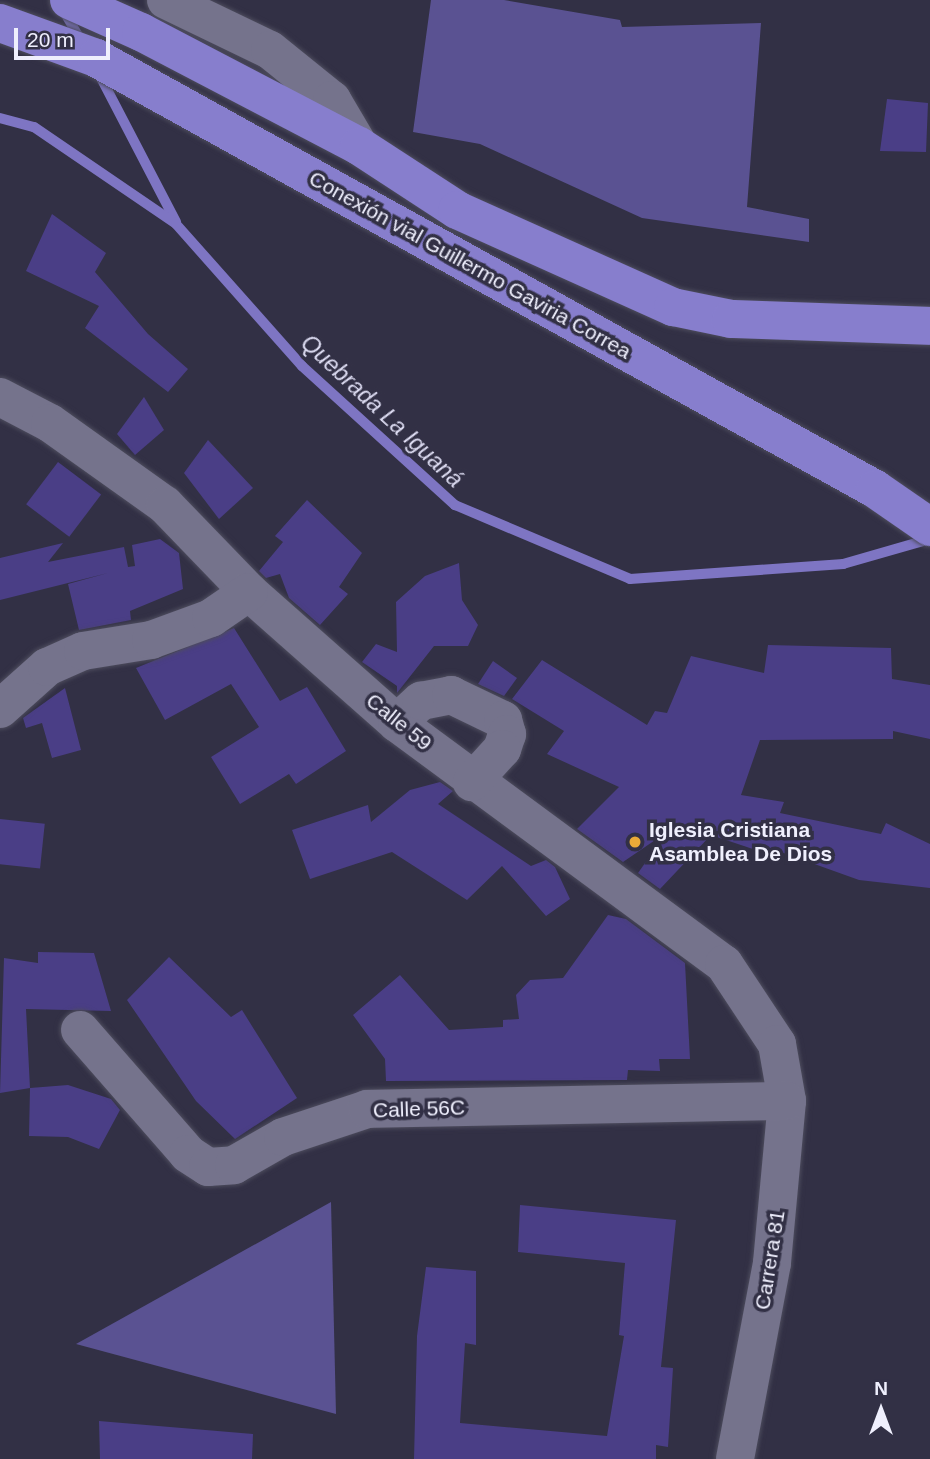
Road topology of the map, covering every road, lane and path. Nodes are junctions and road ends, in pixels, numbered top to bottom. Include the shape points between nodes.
1 (69, 0) edge
2 (184, 3) edge
3 (2, 24) edge
4 (359, 146) junction
5 (930, 326) edge
6 (0, 397) edge
7 (930, 527) edge
8 (249, 592) junction
9 (0, 709) edge
10 (397, 723) junction
11 (472, 782) junction
12 (80, 1031) dead end
13 (783, 1060) joint
14 (788, 1101) junction
15 (735, 1459) edge

1 - 4 highway, Conexión vial Guillermo Gaviria Correa via 141,32
2 - 4 street via 270,50 312,83 332,100
3 - 7 highway, Conexión vial Guillermo Gaviria Correa via 96,58 788,439
4 - 5 highway, Conexión vial Guillermo Gaviria Correa via 457,210 673,307 730,318
6 - 8 street, Calle 59 via 50,423 165,505
8 - 9 street via 211,618 151,640 83,651 47,667
8 - 10 street, Calle 59
10 - 11 street, Calle 59
10 - 11 street via 421,701 451,695 503,720 507,734 502,749
11 - 13 street, Calle 59 via 724,964
12 - 14 street, Calle 56C via 188,1154 208,1167 234,1165 283,1137 367,1109
13 - 14 street, Carrera 81
14 - 15 street, Carrera 81 via 772,1263

